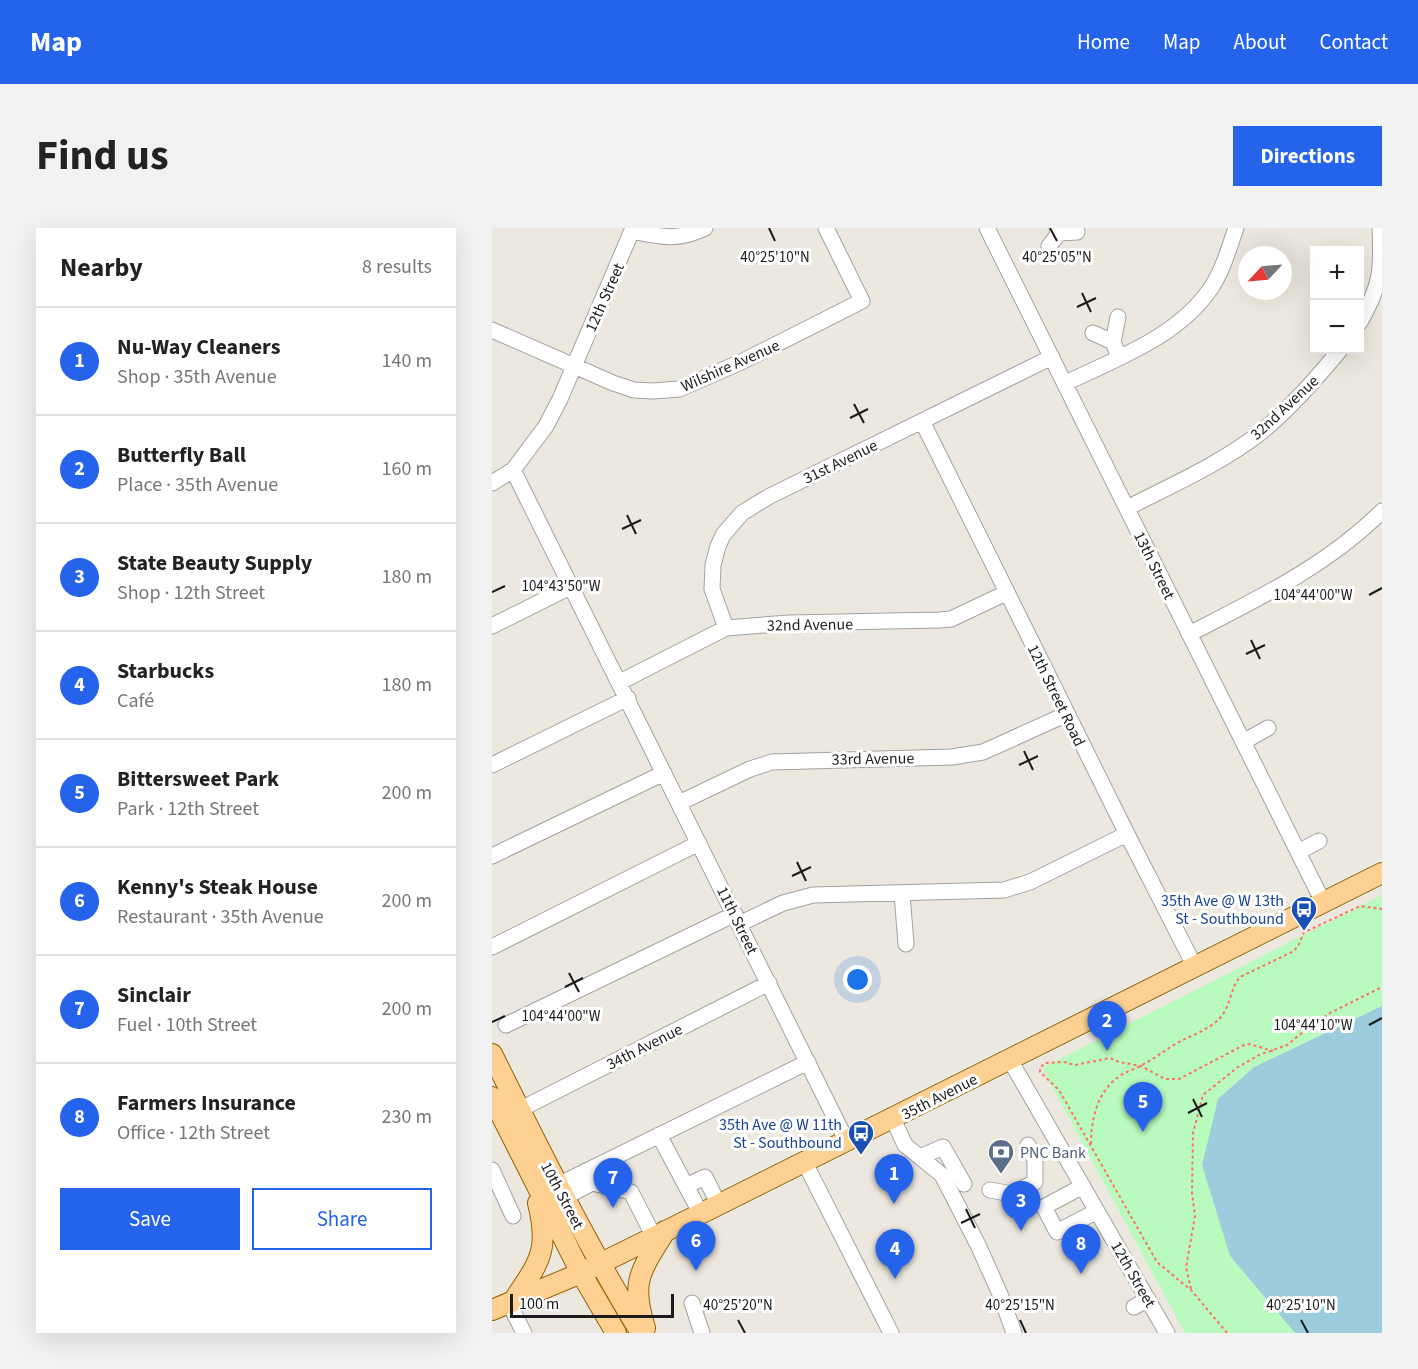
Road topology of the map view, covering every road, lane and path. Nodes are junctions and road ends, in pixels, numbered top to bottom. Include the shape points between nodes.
1 (705, 228) edge
2 (826, 228) edge
3 (1236, 228) edge
4 (1380, 228) edge
5 (633, 229) edge
6 (990, 229) edge
7 (1058, 231) edge
8 (1077, 232) dead end
9 (1049, 246) dead end
10 (1364, 314) edge
11 (1118, 317) dead end
12 (492, 330) edge
13 (1093, 333) dead end
14 (1113, 342) junction
15 (1336, 354) edge
16 (1052, 357) junction
17 (1119, 357) junction
18 (573, 366) junction
19 (1066, 383) junction
20 (922, 421) junction
21 (513, 470) junction
22 (492, 483) edge
23 (1127, 508) junction
24 (1382, 511) edge
25 (572, 586) junction
26 (1006, 593) junction
27 (492, 626) edge
28 (726, 628) junction
29 (1190, 634) junction
30 (620, 682) junction
31 (628, 698) junction
32 (1067, 714) junction
33 (1268, 728) dead end
34 (1243, 742) junction
35 (492, 765) edge
36 (664, 773) junction
37 (679, 803) junction
38 (1127, 834) junction
39 (1319, 841) dead end
40 (699, 843) junction
41 (1298, 852) junction
42 (492, 856) edge
43 (1382, 873) edge
44 (902, 894) junction
45 (1323, 902) junction
46 (1382, 909) edge
47 (737, 919) junction
48 (906, 944) dead end
49 (492, 947) edge
50 (1195, 967) junction
51 (769, 983) junction
52 (1382, 987) edge
53 (501, 1025) edge
54 (1273, 1051) junction
55 (492, 1054) edge
56 (1010, 1060) junction
57 (808, 1062) junction
58 (1141, 1066) junction
59 (492, 1097) edge
60 (505, 1117) edge
61 (893, 1119) junction
62 (659, 1135) junction
63 (847, 1142) junction
64 (1028, 1145) dead end
65 (1091, 1146) junction
66 (920, 1157) junction
67 (805, 1163) junction
68 (528, 1169) junction
69 (492, 1170) edge
70 (964, 1184) dead end
71 (686, 1186) junction
72 (1083, 1186) junction
73 (990, 1190) dead end
74 (561, 1191) junction
75 (719, 1205) junction
76 (1097, 1211) junction
77 (701, 1214) junction
78 (513, 1216) dead end
79 (660, 1234) junction
80 (600, 1264) junction
81 (581, 1273) junction
82 (1192, 1291) junction
83 (1148, 1299) junction
84 (692, 1303) dead end
85 (505, 1304) edge
86 (1134, 1307) dead end
87 (524, 1333) edge
88 (616, 1333) edge
89 (641, 1333) edge
90 (646, 1333) edge
91 (702, 1333) edge
92 (891, 1333) edge
93 (1014, 1333) edge
94 (1167, 1333) edge
95 (1227, 1333) edge

1 - 5 street via 671,238
2 - 18 street, Wilshire Avenue via 862,301 679,389 634,390
3 - 17 street via 1212,287 1196,308 1174,327
4 - 10 street via 1379,278
5 - 18 street, 12th Street
6 - 16 street, 13th Street
7 - 8 street
7 - 9 street
11 - 14 street
12 - 18 street, Wilshire Avenue
13 - 14 street
14 - 17 street
15 - 23 street, 32nd Avenue via 1260,433 1202,470
16 - 19 street, 13th Street
16 - 20 street, 31st Avenue
17 - 19 street
18 - 21 street, 12th Street via 546,426
19 - 23 street, 13th Street
20 - 26 street, 12th Street Road
20 - 28 street, 31st Avenue via 742,513 723,535 713,565 712,589
21 - 22 street
21 - 25 street
23 - 29 street, 13th Street
24 - 29 street via 1326,558 1275,590
25 - 27 street
25 - 30 street
26 - 28 street, 32nd Avenue via 951,619
26 - 32 street, 12th Street Road
28 - 30 street, 32nd Avenue
29 - 34 street, 13th Street
30 - 31 street, 11th Street
31 - 35 street
31 - 36 street, 11th Street
32 - 37 street, 33rd Avenue via 983,752 952,757 772,762
32 - 38 street, 12th Street Road
33 - 34 street
34 - 41 street, 13th Street
36 - 37 street, 11th Street
36 - 42 street
37 - 40 street, 11th Street
38 - 44 street via 1030,882 1004,890
38 - 50 street, 12th Street Road
39 - 41 street
40 - 47 street, 11th Street
40 - 49 street
41 - 45 street, 13th Street
43 - 45 main road, 35th Avenue
44 - 47 street via 813,895
44 - 48 street
45 - 50 main road, 35th Avenue
46 - 58 path via 1360,906 1304,932 1294,951 1240,977 1223,1016 1216,1022
47 - 51 street, 11th Street
47 - 53 street
50 - 56 main road, 35th Avenue
51 - 57 street, 11th Street
51 - 60 street, 34th Avenue
52 - 54 path via 1330,1013
54 - 58 path via 1244,1045 1173,1080
54 - 82 path via 1238,1067 1203,1095 1200,1102 1191,1170 1195,1216 1186,1267
55 - 60 main road, 10th Street
56 - 61 main road, 35th Avenue
56 - 72 street, 12th Street
57 - 62 street
57 - 63 street, 11th Street
58 - 65 path via 1120,1076 1101,1096 1092,1124
58 - 65 path via 1110,1058 1075,1065 1041,1064 1041,1072 1059,1090
59 - 60 main road, 10th Street
60 - 68 main road, 10th Street
60 - 74 main road, 10th Street
61 - 63 main road, 35th Avenue
61 - 66 street via 905,1145
62 - 71 street
62 - 74 street
63 - 67 main road, 35th Avenue
64 - 73 street via 1035,1160 1035,1182 1012,1194
65 - 82 path via 1157,1262
66 - 70 street via 943,1147
66 - 93 street via 942,1174 978,1245
67 - 75 main road, 35th Avenue
67 - 92 street
68 - 81 main road, 10th Street
68 - 85 main road via 543,1224 543,1247 539,1262
69 - 78 street
71 - 75 street via 705,1177
71 - 77 street
72 - 76 street, 12th Street
72 - 76 street via 1044,1207 1057,1232
74 - 79 street via 592,1183 631,1192
74 - 80 main road, 10th Street
75 - 77 main road, 35th Avenue
76 - 83 street, 12th Street via 1129,1281
77 - 79 main road, 35th Avenue
79 - 80 main road, 35th Avenue
79 - 90 main road via 640,1272 637,1290
80 - 81 main road, 35th Avenue
80 - 89 main road, 10th Street
81 - 85 main road, 35th Avenue
81 - 88 main road, 10th Street
82 - 95 path
83 - 86 street
83 - 94 street, 12th Street
84 - 91 street
85 - 87 street

